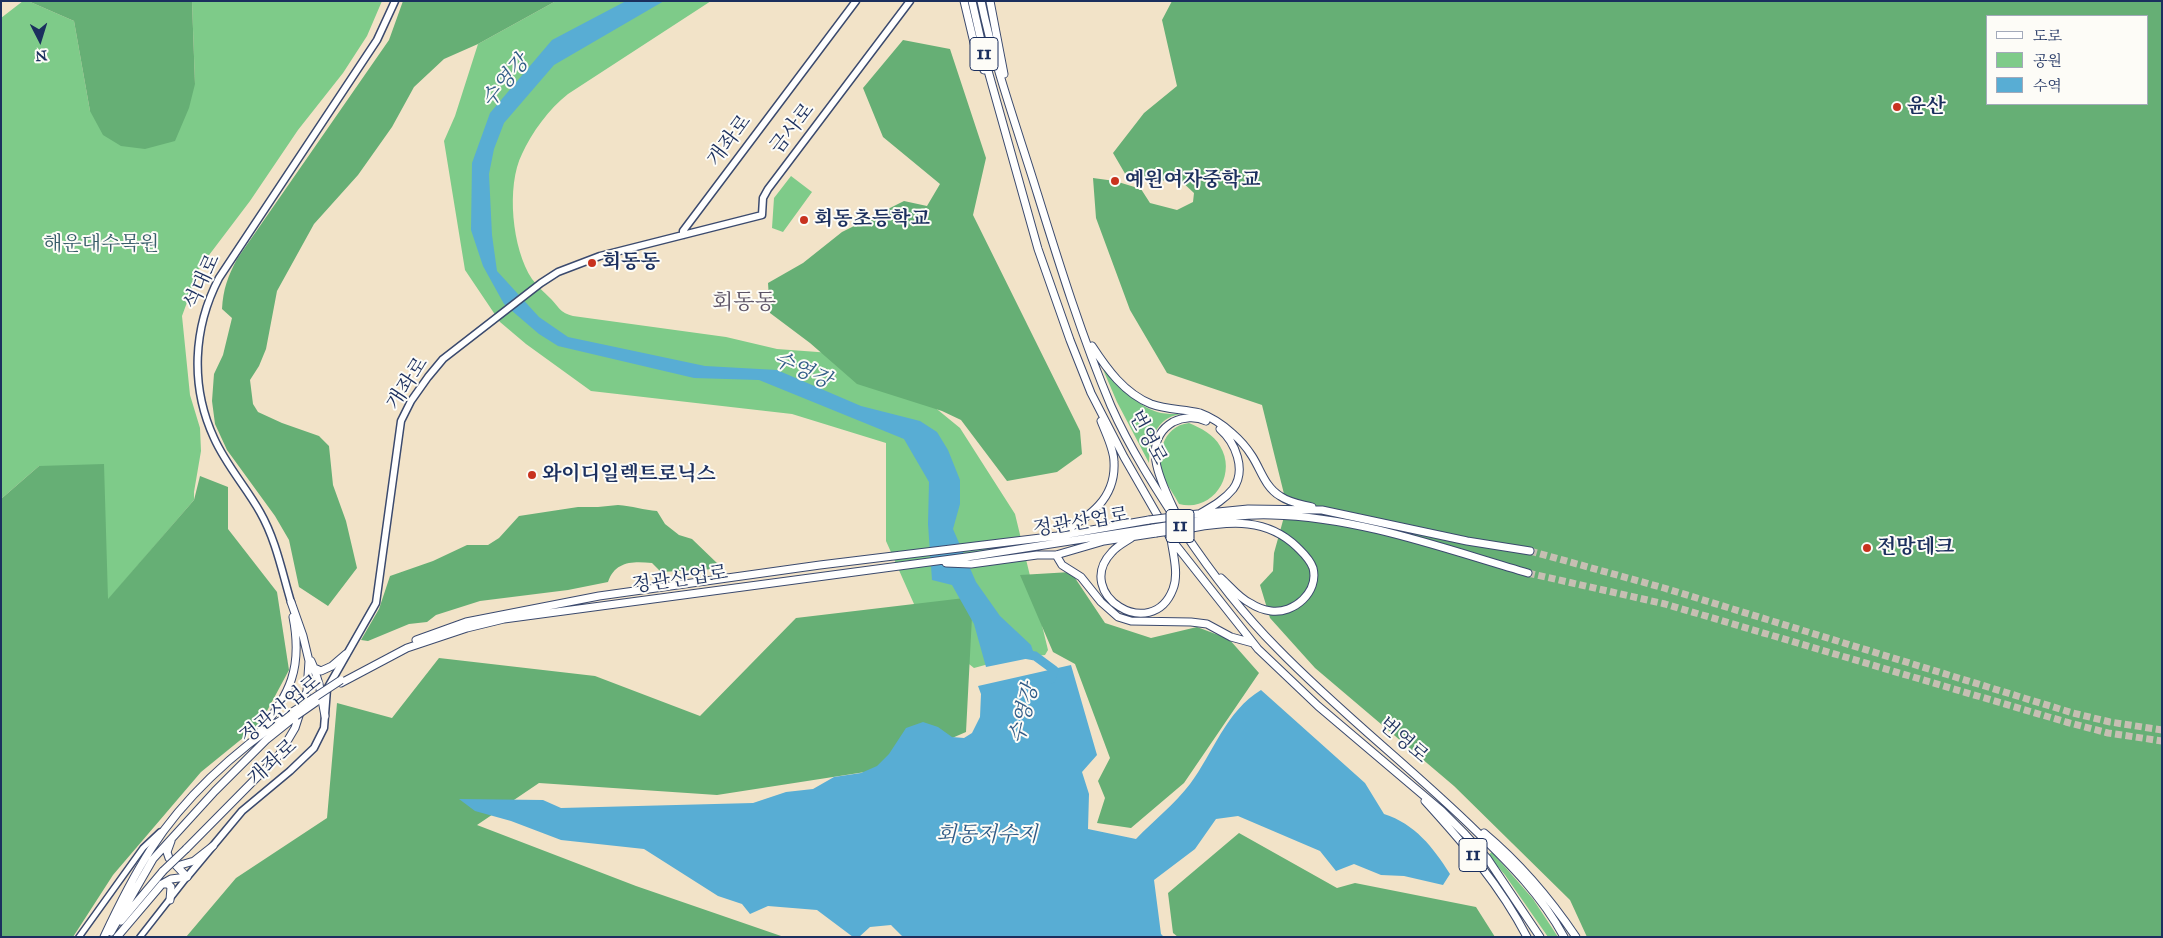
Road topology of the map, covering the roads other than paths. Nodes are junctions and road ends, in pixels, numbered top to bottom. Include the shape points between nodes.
1 (395, 1) edge
2 (856, 1) edge
3 (910, 1) edge
4 (964, 1) edge
5 (972, 1) edge
6 (981, 1) edge
7 (990, 1) edge
8 (1009, 104) junction
9 (998, 106) junction
10 (683, 235) junction
11 (1085, 335) junction
12 (1091, 393) junction
13 (1322, 510) junction
14 (1199, 514) junction
15 (1283, 515) junction
16 (1190, 522) junction
17 (1218, 524) junction
18 (1155, 530) junction
19 (1183, 530) junction
20 (1132, 537) junction
21 (1057, 539) junction
22 (1171, 539) junction
23 (1530, 551) tunnel mouth
24 (1056, 555) junction
25 (921, 562) junction
26 (1207, 566) junction
27 (1528, 573) tunnel mouth
28 (291, 602) junction
29 (1253, 643) junction
30 (308, 652) junction
31 (346, 654) junction
32 (314, 668) junction
33 (341, 681) junction
34 (295, 714) junction
35 (325, 716) junction
36 (251, 743) junction
37 (1408, 782) junction
38 (1441, 797) junction
39 (168, 825) junction
40 (172, 837) junction
41 (212, 846) junction
42 (178, 866) junction
43 (186, 878) junction
44 (162, 884) junction
45 (170, 900) junction
46 (79, 937) edge
47 (104, 937) edge
48 (111, 937) edge
49 (117, 937) edge
50 (140, 937) edge
51 (1527, 937) edge
52 (1540, 937) edge
53 (1564, 937) edge
54 (1576, 937) edge

1 - 28 main road, 석대로 via 377,40 219,278 200,328 198,374 208,424 265,522
2 - 10 main road, 개좌로
3 - 10 main road, 금사로 via 768,189 763,198 762,215
4 - 9 highway via 975,47
5 - 9 highway, 번영로 / 11
6 - 8 highway, 번영로 / 11
7 - 8 highway
8 - 11 highway, 번영로 / 11
9 - 12 highway, 번영로 / 11 via 1038,249
10 - 31 main road, 개좌로 via 584,261 558,272 443,359 428,376 411,400 397,440 376,603
11 - 13 highway via 1114,378 1132,393 1150,403 1200,413 1217,422 1243,445 1267,485 1280,496 1296,504
11 - 19 highway, 번영로 / 11 via 1127,439
12 - 21 highway via 1113,455 1113,473 1107,493 1097,509
12 - 22 highway, 번영로 / 11
13 - 14 highway via 1248,509
13 - 23 highway
14 - 16 highway
14 - 19 highway via 1223,500 1234,487 1238,455 1214,424 1202,419 1182,418 1166,427 1156,444 1155,463
15 - 16 highway via 1249,515
15 - 17 highway
15 - 27 highway via 1380,530
16 - 17 highway
16 - 18 highway, bridge
16 - 21 highway, bridge via 1149,520
17 - 26 highway via 1253,524 1271,528 1290,540 1307,557 1313,568 1313,581 1308,595 1298,604 1272,611 1248,603
18 - 20 highway
18 - 21 highway, 정관산업로
19 - 26 highway, 번영로 / 11
20 - 22 highway via 1112,551 1102,573 1107,596 1115,605 1138,614 1160,606 1174,587 1176,575
20 - 24 highway via 1104,541
21 - 25 highway, 정관산업로
21 - 33 highway, 정관산업로 via 820,565 599,596 466,622 398,649
22 - 29 highway, 번영로 / 11
24 - 25 highway via 971,564
24 - 29 highway via 1062,565 1081,578 1118,617 1207,624 1231,637
25 - 33 highway, 정관산업로 via 504,619 407,648
26 - 38 highway, 번영로 / 11 via 1241,609 1308,679
28 - 30 highway
28 - 36 highway via 298,651 296,667 286,694
29 - 37 highway, 번영로 / 11 via 1318,706
30 - 32 highway
30 - 48 highway, bridge via 307,691 289,742 163,871 125,915
31 - 32 highway via 326,669
31 - 35 main road, 개좌로 via 327,689
32 - 35 highway
33 - 34 highway, bridge
34 - 36 highway, 정관산업로
34 - 40 highway, 정관산업로
35 - 41 main road, 개좌로 via 324,728 314,748 242,811
36 - 39 highway, 정관산업로 via 213,775
37 - 51 highway, 번영로 / 11 via 1486,871
37 - 52 highway, 번영로 / 11 via 1442,811 1487,858
38 - 53 highway, 번영로 / 11 via 1516,871
38 - 54 highway, 번영로 / 11 via 1515,859
39 - 46 street via 143,848
39 - 47 highway, 정관산업로 via 130,883
40 - 42 highway via 167,852
40 - 48 highway, 정관산업로 via 153,859
41 - 42 highway via 194,861
41 - 43 main road, 개좌로
42 - 43 highway
43 - 44 highway via 171,879
43 - 45 street, 개좌로
44 - 45 highway via 171,887
44 - 49 highway
45 - 50 street, 개좌로

